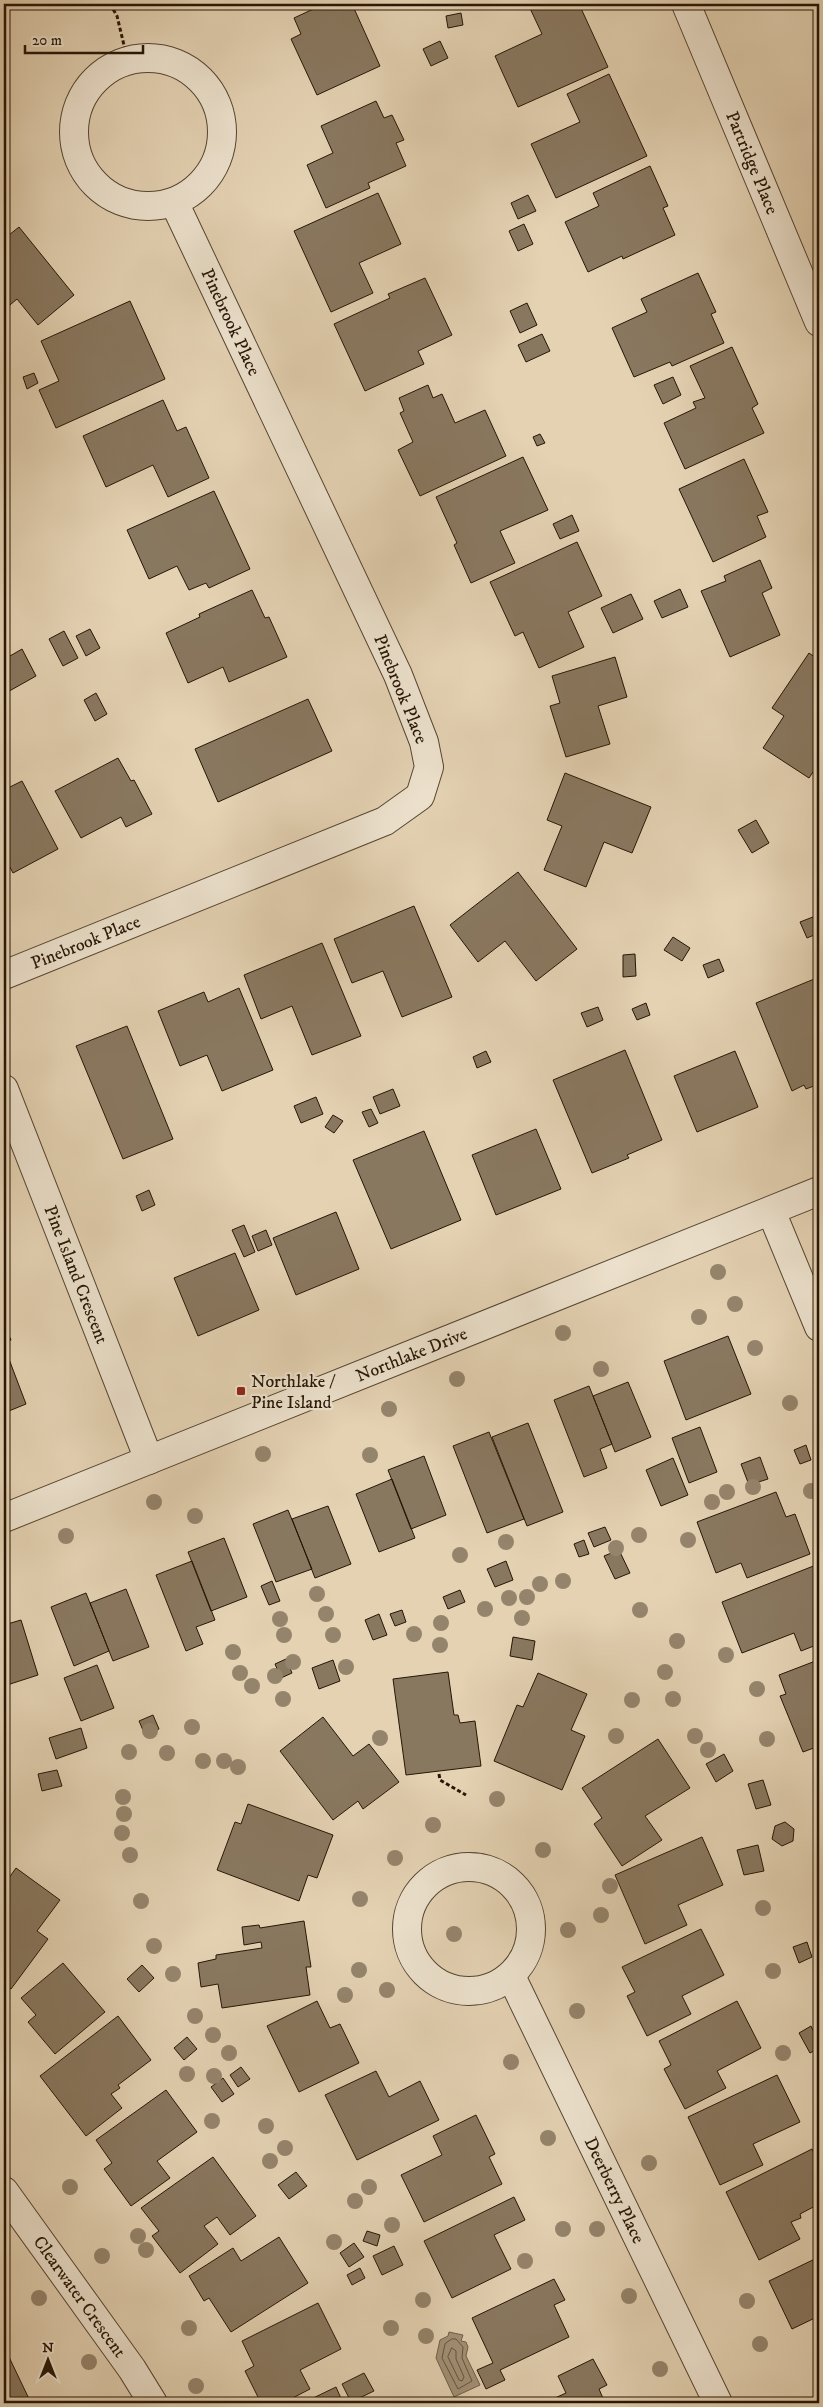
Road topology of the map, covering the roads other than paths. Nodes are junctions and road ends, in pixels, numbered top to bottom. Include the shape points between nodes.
1 (686, 4) edge
2 (174, 202) junction
3 (819, 322) edge
4 (4, 975) edge
5 (4, 1089) edge
6 (819, 1191) edge
7 (771, 1211) junction
8 (819, 1327) edge
9 (149, 1460) junction
10 (4, 1518) edge
11 (511, 1976) junction
12 (4, 2190) edge
13 (153, 2403) edge
14 (718, 2403) edge

1 - 3 street, Partridge Place
2 - 2 street via 197,189 214,169 222,145 222,120 214,96 198,75 165,59 138,58 103,72 86,92 75,115 74,139 81,164 96,185 118,200 143,206
2 - 4 street, Pinebrook Place via 398,675 424,742 429,768 420,796 385,821
5 - 9 street, Pine Island Crescent
6 - 7 street, Northlake Drive
7 - 8 street
7 - 9 street, Northlake Drive
9 - 10 street, Northlake Drive
11 - 11 street via 525,1959 532,1925 526,1904 509,1881 490,1870 473,1867 446,1871 427,1883 410,1910 406,1932 420,1967 435,1982 456,1990 478,1991
11 - 14 street, Deerberry Place
12 - 13 street, Clearwater Crescent

